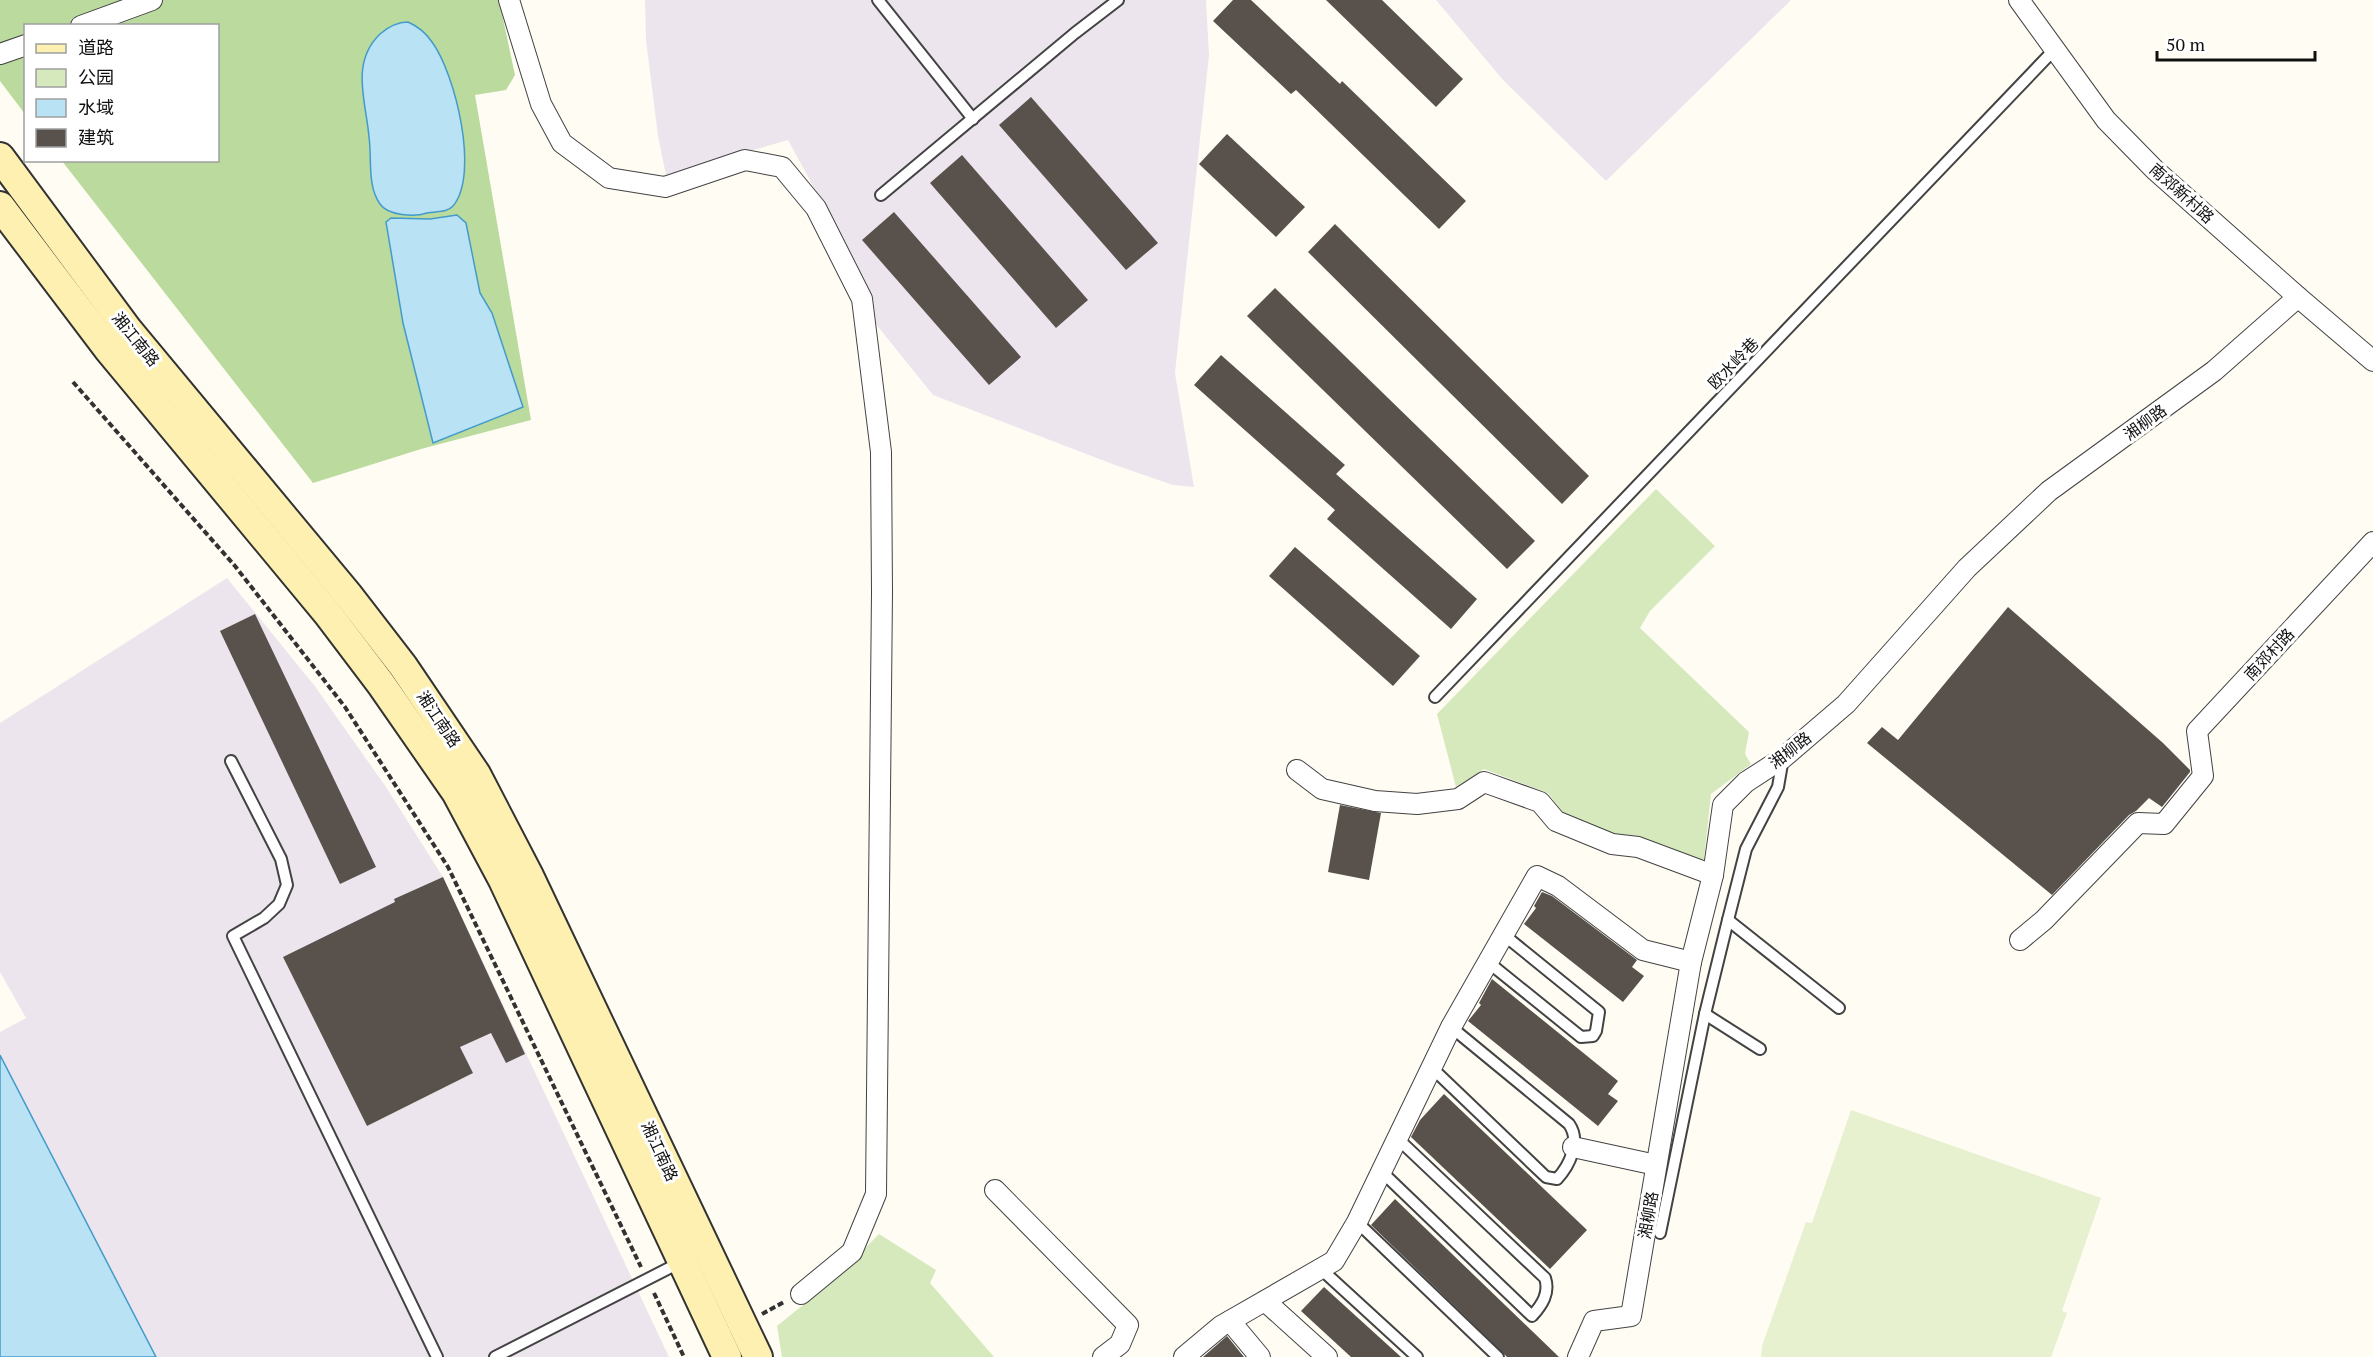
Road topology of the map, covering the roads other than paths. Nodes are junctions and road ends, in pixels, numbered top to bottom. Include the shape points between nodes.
1 (152, 0) edge
2 (509, 0) edge
3 (878, 0) edge
4 (1119, 0) edge
5 (2019, 0) edge
6 (86, 24) edge
7 (24, 46) edge
8 (2054, 50) junction
9 (0, 54) edge
10 (973, 118) junction
11 (0, 157) edge
12 (881, 195) dead end
13 (0, 206) edge
14 (2298, 297) junction
15 (2373, 361) edge
16 (2373, 542) edge
17 (1435, 697) dead end
18 (1784, 758) junction
19 (231, 761) dead end
20 (1297, 770) dead end
21 (1713, 875) junction
22 (1728, 920) junction
23 (1504, 935) junction
24 (2020, 940) dead end
25 (1488, 962) junction
26 (1691, 962) junction
27 (1839, 1008) dead end
28 (1705, 1014) junction
29 (1451, 1027) junction
30 (1760, 1049) dead end
31 (1431, 1067) junction
32 (1397, 1138) junction
33 (1573, 1148) junction
34 (1656, 1165) junction
35 (1382, 1171) junction
36 (995, 1190) dead end
37 (1357, 1222) junction
38 (1660, 1233) dead end
39 (682, 1261) junction
40 (1321, 1269) junction
41 (801, 1294) road end
42 (1265, 1300) junction
43 (1230, 1321) junction
44 (437, 1357) edge
45 (495, 1357) edge
46 (727, 1357) edge
47 (758, 1357) edge
48 (1103, 1357) edge
49 (1184, 1357) edge
50 (1260, 1357) edge
51 (1327, 1357) edge
52 (1418, 1357) edge
53 (1498, 1357) edge
54 (1578, 1357) edge

1 - 6 street
2 - 41 street via 541,104 562,143 609,178 664,187 745,160 782,166 816,208 862,299 881,452 876,1194 852,1252
3 - 10 lane
4 - 10 lane
5 - 8 street, 南郊新村路
7 - 9 street
8 - 14 street, 南郊新村路 via 2106,120 2155,170
8 - 17 lane, 欧水岭巷
10 - 12 lane
11 - 47 main road, 湘江南路 via 128,330 349,596 403,666 476,774 529,876
13 - 39 main road, 湘江南路 via 109,350 328,614 456,792 503,880
14 - 15 street, 南郊新村路
14 - 18 street, 湘柳路 via 2214,371 2049,491 1967,568 1846,704
16 - 24 street, 南郊村路 via 2197,731 2203,776 2164,824 2138,823
18 - 21 street, 湘柳路 via 1746,782 1723,805
18 - 22 lane via 1778,787 1746,849
19 - 44 lane via 281,859 287,885 279,904 233,936
20 - 21 street via 1322,789 1375,801 1417,804 1458,799 1484,782 1540,802 1556,822
21 - 26 street, 湘柳路
22 - 27 lane
22 - 28 lane
23 - 25 street
23 - 25 lane via 1599,1012 1593,1036 1581,1037
23 - 26 street via 1537,876 1558,886 1643,950
25 - 29 street
26 - 34 street, 湘柳路
28 - 30 lane
28 - 38 lane
29 - 31 street
29 - 33 lane via 1569,1124 1573,1129
31 - 32 street
31 - 33 lane via 1546,1177 1557,1179 1566,1170
32 - 35 street
32 - 35 lane via 1545,1278 1541,1306 1532,1316
33 - 34 street
34 - 54 street, 湘柳路 via 1631,1316 1594,1321
35 - 37 street
36 - 48 street via 1128,1325 1120,1344
37 - 40 street via 1334,1261
37 - 53 lane
39 - 45 lane
39 - 46 main road, 湘江南路
40 - 42 street
40 - 52 lane
42 - 43 street
42 - 51 street
43 - 49 street
43 - 50 street

